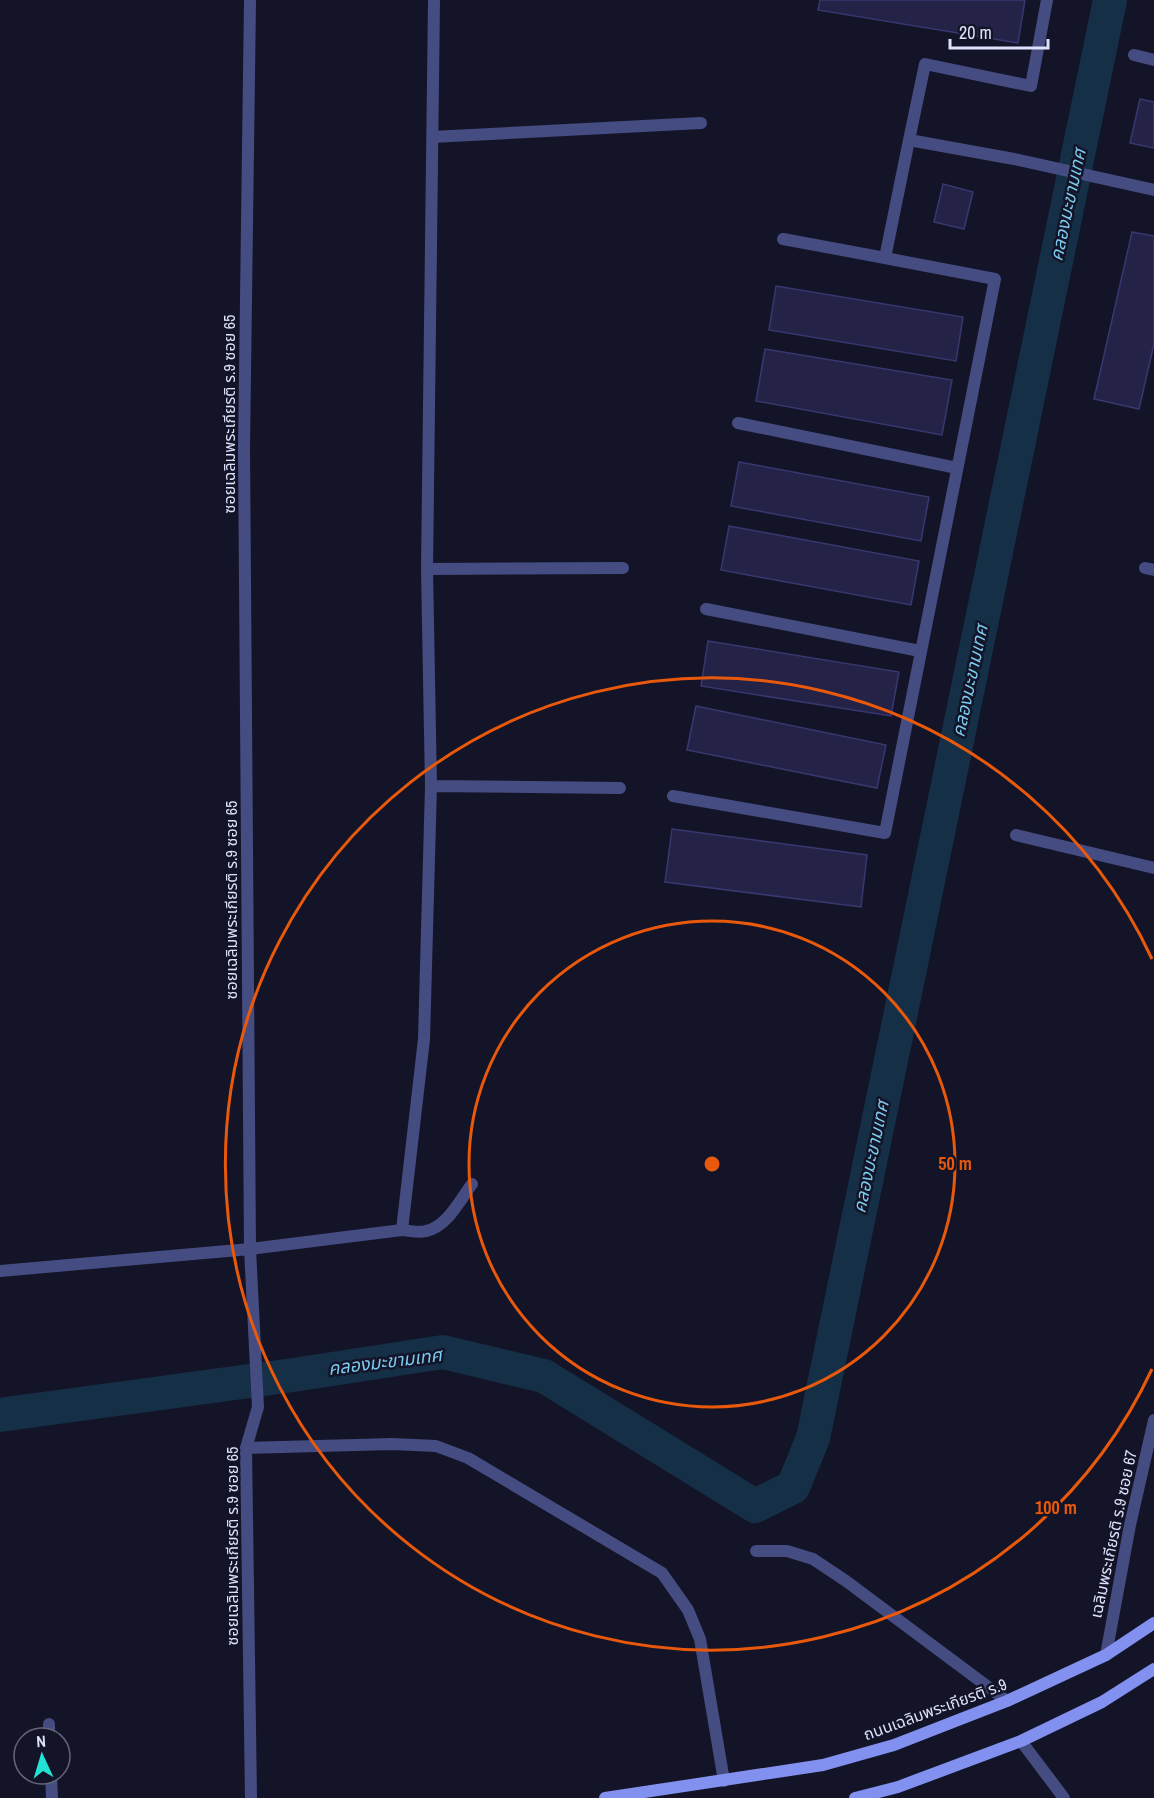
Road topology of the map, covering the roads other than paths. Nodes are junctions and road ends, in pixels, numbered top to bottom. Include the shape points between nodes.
1 (250, 0) edge
2 (434, 0) edge
3 (1047, 0) edge
4 (1134, 54) dead end
5 (1154, 60) edge
6 (701, 123) dead end
7 (432, 137) junction
8 (909, 140) junction
9 (1154, 190) edge
10 (783, 239) dead end
11 (885, 258) junction
12 (738, 423) dead end
13 (957, 468) junction
14 (623, 567) dead end
15 (427, 569) junction
16 (706, 609) dead end
17 (920, 651) junction
18 (431, 786) junction
19 (620, 788) dead end
20 (673, 796) dead end
21 (1016, 834) dead end
22 (1154, 868) edge
23 (472, 1184) dead end
24 (402, 1230) junction
25 (250, 1249) junction
26 (0, 1271) edge
27 (1154, 1420) edge
28 (246, 1448) junction
29 (756, 1551) dead end
30 (1154, 1623) edge
31 (1106, 1654) junction
32 (1154, 1670) edge
33 (1007, 1701) junction
34 (1021, 1741) junction
35 (724, 1781) junction
36 (252, 1798) edge
37 (605, 1798) edge
38 (855, 1798) edge
39 (1064, 1798) edge

1 - 25 street, ซอยเฉลิมพระเกียรติ ร.9 ซอย 65 via 244,448
2 - 7 street
3 - 8 street via 1031,86 925,64
4 - 5 street
6 - 7 street
7 - 15 street
8 - 9 street
8 - 11 street
10 - 11 street
11 - 13 street via 995,279
12 - 13 street
13 - 17 street
14 - 15 street
15 - 18 street
16 - 17 street
17 - 20 street via 885,833
18 - 19 street
18 - 24 street via 424,1039
21 - 22 street
23 - 24 street via 439,1225 425,1231
24 - 25 street
25 - 26 street
25 - 28 street, ซอยเฉลิมพระเกียรติ ร.9 ซอย 65 via 258,1407
27 - 31 street, เฉลิมพระเกียรติ ร.9 ซอย 67
28 - 35 street via 436,1446 468,1458 662,1573 688,1610 700,1639
28 - 36 street, ซอยเฉลิมพระเกียรติ ร.9 ซอย 65
29 - 33 street via 787,1551 813,1559
30 - 31 main road, ถนนเฉลิมพระเกียรติ ร.9
31 - 33 main road, ถนนเฉลิมพระเกียรติ ร.9
32 - 34 main road via 1102,1702
33 - 35 main road, ถนนเฉลิมพระเกียรติ ร.9 via 894,1745 823,1765
34 - 38 main road via 898,1787
34 - 39 street
35 - 37 main road, ถนนเฉลิมพระเกียรติ ร.9

